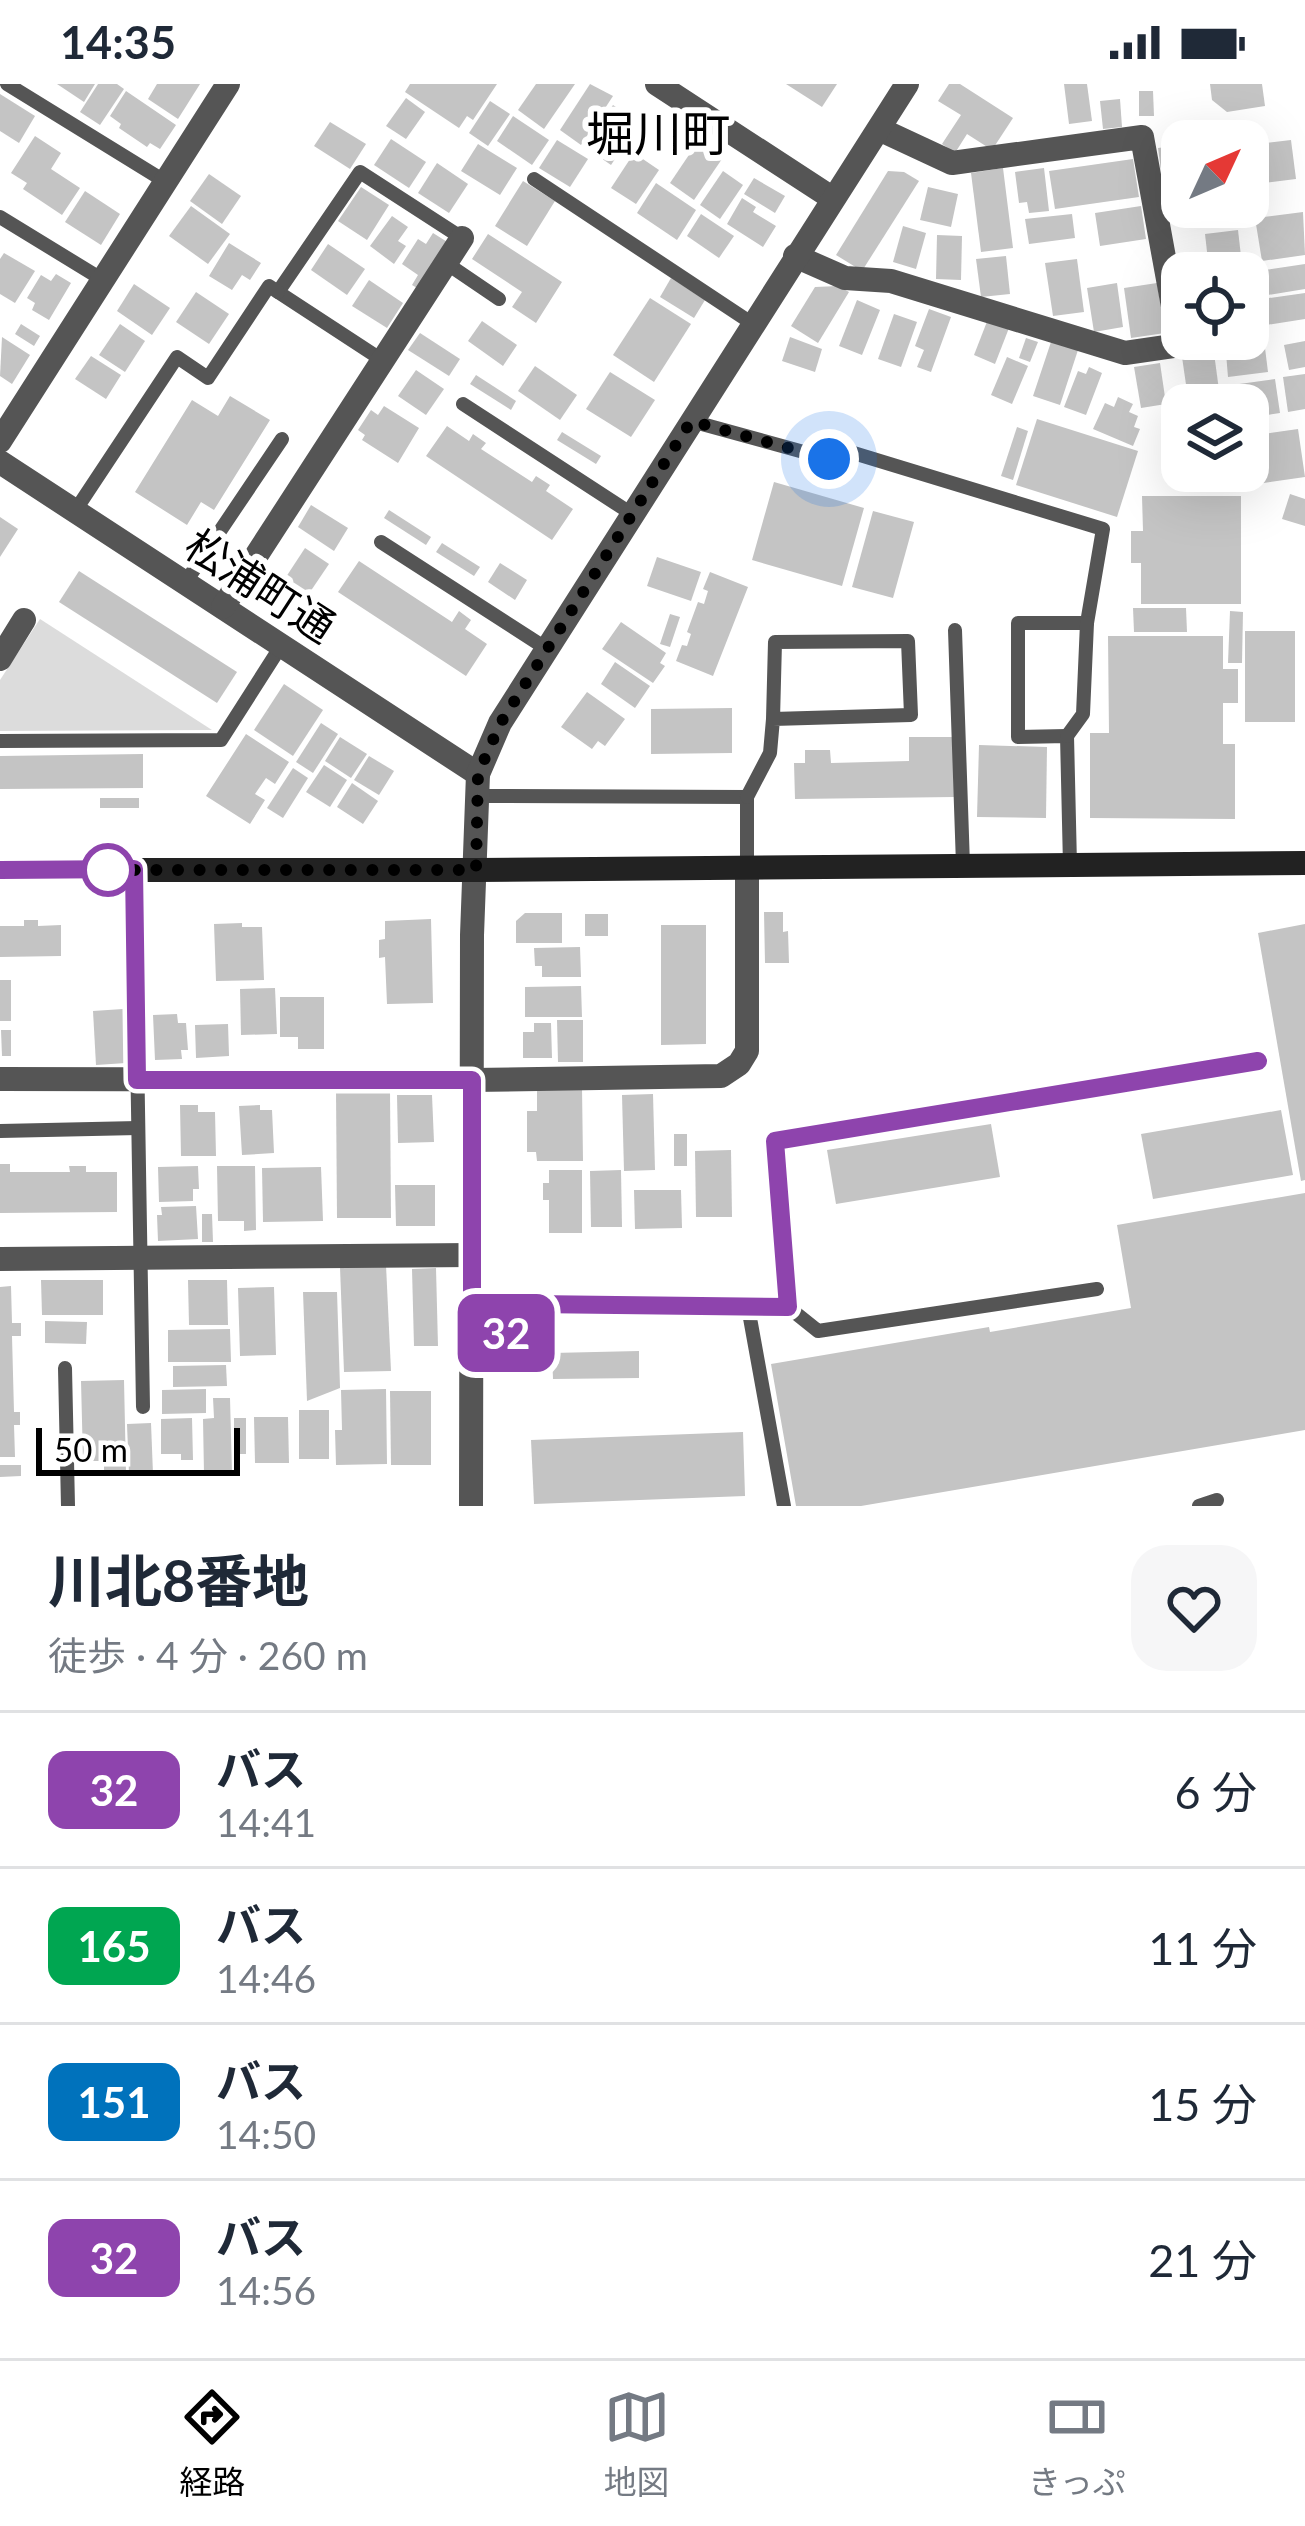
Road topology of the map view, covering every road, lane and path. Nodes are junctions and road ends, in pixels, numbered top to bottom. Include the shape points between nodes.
1 (7, 84) edge
2 (228, 84) edge
3 (657, 84) edge
4 (908, 84) edge
5 (878, 129) junction
6 (534, 179) dead end
7 (166, 182) junction
8 (832, 198) junction
9 (0, 217) edge
10 (462, 238) joint
11 (795, 256) junction
12 (446, 263) junction
13 (103, 280) junction
14 (278, 292) junction
15 (499, 299) dead end
16 (753, 324) junction
17 (382, 360) junction
18 (463, 404) dead end
19 (691, 421) junction
20 (282, 439) dead end
21 (0, 442) edge
22 (0, 463) edge
23 (75, 512) junction
24 (632, 514) junction
25 (381, 542) dead end
26 (185, 583) junction
27 (223, 607) junction
28 (24, 620) dead end
29 (1087, 623) junction
30 (955, 630) dead end
31 (281, 646) junction
32 (547, 650) junction
33 (0, 659) edge
34 (772, 719) junction
35 (1067, 736) junction
36 (0, 741) edge
37 (477, 785) junction
38 (748, 797) junction
39 (1305, 863) edge
40 (963, 865) junction
41 (1070, 865) junction
42 (747, 867) junction
43 (134, 869) junction
44 (0, 870) edge
45 (476, 870) junction
46 (1258, 1061) dead end
47 (0, 1079) edge
48 (137, 1080) junction
49 (472, 1080) junction
50 (138, 1128) junction
51 (0, 1131) edge
52 (473, 1255) junction
53 (140, 1258) junction
54 (0, 1259) edge
55 (1097, 1289) dead end
56 (748, 1306) junction
57 (788, 1307) junction
58 (472, 1334) junction
59 (64, 1368) dead end
60 (143, 1407) dead end
61 (1217, 1500) dead end
62 (68, 1506) edge
63 (470, 1506) edge
64 (784, 1506) edge
65 (1199, 1506) edge

1 - 7 lane
2 - 7 street
3 - 8 street
4 - 5 street
5 - 8 street
5 - 11 street via 952,164 1142,136 1180,345 1125,353 891,281 845,278
6 - 16 lane
7 - 13 street
8 - 11 street
9 - 13 lane
10 - 12 street
10 - 14 lane via 360,172
11 - 16 street
12 - 15 lane
12 - 17 street
13 - 21 street
14 - 17 lane
14 - 23 lane via 269,286 208,378 177,357
16 - 19 street
17 - 27 street
18 - 24 lane
19 - 24 street
19 - 29 lane via 829,459 848,451 1103,529
20 - 26 lane
22 - 23 street, 松浦町通
23 - 26 street, 松浦町通
24 - 32 street
25 - 32 lane
26 - 27 street, 松浦町通
27 - 31 street, 松浦町通
28 - 33 street
29 - 35 lane via 1083,714
29 - 35 lane via 1018,623 1018,737
30 - 40 lane
31 - 36 lane via 221,740
31 - 37 street, 松浦町通
32 - 37 street via 500,724
34 - 34 lane via 911,715 908,641 776,642
34 - 38 lane via 770,753
35 - 41 lane
37 - 38 lane
37 - 45 street
38 - 42 lane
39 - 41 street
40 - 41 street
40 - 42 street
42 - 45 street
42 - 49 street via 747,1051 739,1064 721,1076
43 - 44 street
43 - 45 street
43 - 48 lane
45 - 49 street
46 - 57 lane via 775,1141
47 - 48 street
48 - 49 street
48 - 50 lane
49 - 52 street
50 - 51 lane
50 - 53 lane
52 - 53 street
52 - 58 street
53 - 54 street
53 - 60 lane
55 - 57 lane via 818,1331
56 - 57 lane
56 - 58 lane via 532,1304 532,1333
56 - 64 lane
58 - 63 street
59 - 62 lane
61 - 65 lane

